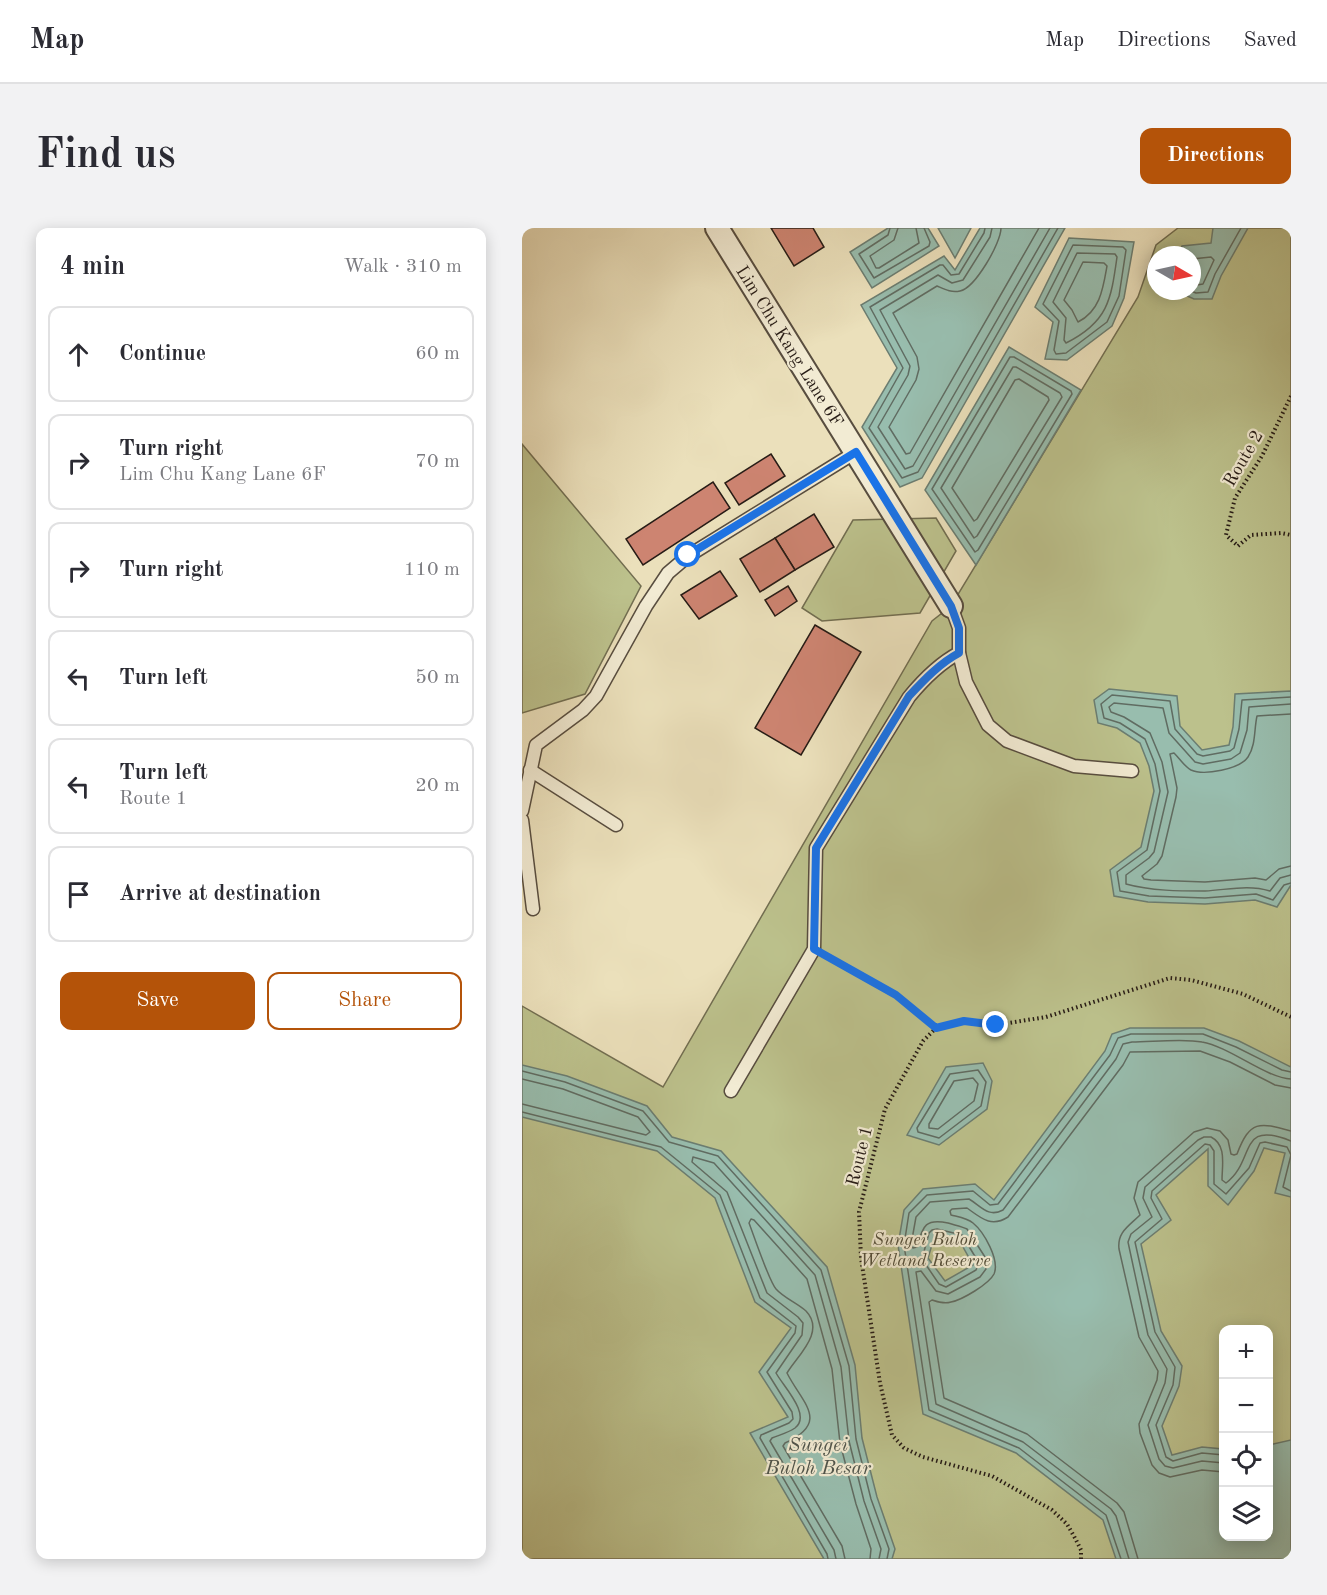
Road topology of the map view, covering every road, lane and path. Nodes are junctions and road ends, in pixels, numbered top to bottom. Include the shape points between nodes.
1 (717, 228) edge
2 (1291, 396) edge
3 (856, 452) junction
4 (1291, 535) edge
5 (951, 606) joint
6 (959, 653) junction
7 (530, 770) junction
8 (1132, 771) dead end
9 (522, 810) edge
10 (522, 820) edge
11 (616, 825) dead end
12 (533, 909) dead end
13 (814, 949) junction
14 (1291, 1017) edge
15 (936, 1028) junction
16 (731, 1091) dead end
17 (1081, 1559) edge

1 - 3 street, Lim Chu Kang Lane 6F
2 - 4 path, Route 2 via 1262,456 1235,498 1226,535 1238,546 1251,535
3 - 5 street, Lim Chu Kang Lane 6F
3 - 7 lane via 688,555 668,573 596,696 536,745
5 - 6 lane, Lim Chu Kang Lane 6F via 959,628
6 - 8 lane, Lim Chu Kang Lane 6F via 966,682 988,725 1007,741 1074,766
6 - 13 lane via 923,680 909,696 816,848
7 - 9 lane
7 - 11 lane
10 - 12 lane
13 - 15 path via 896,995
13 - 16 lane
14 - 15 path via 1244,994 1170,978 1046,1017 996,1025 964,1021
15 - 17 path, Route 1 via 923,1041 885,1109 859,1212 861,1258 892,1435 904,1448 992,1476 1052,1510 1076,1538

